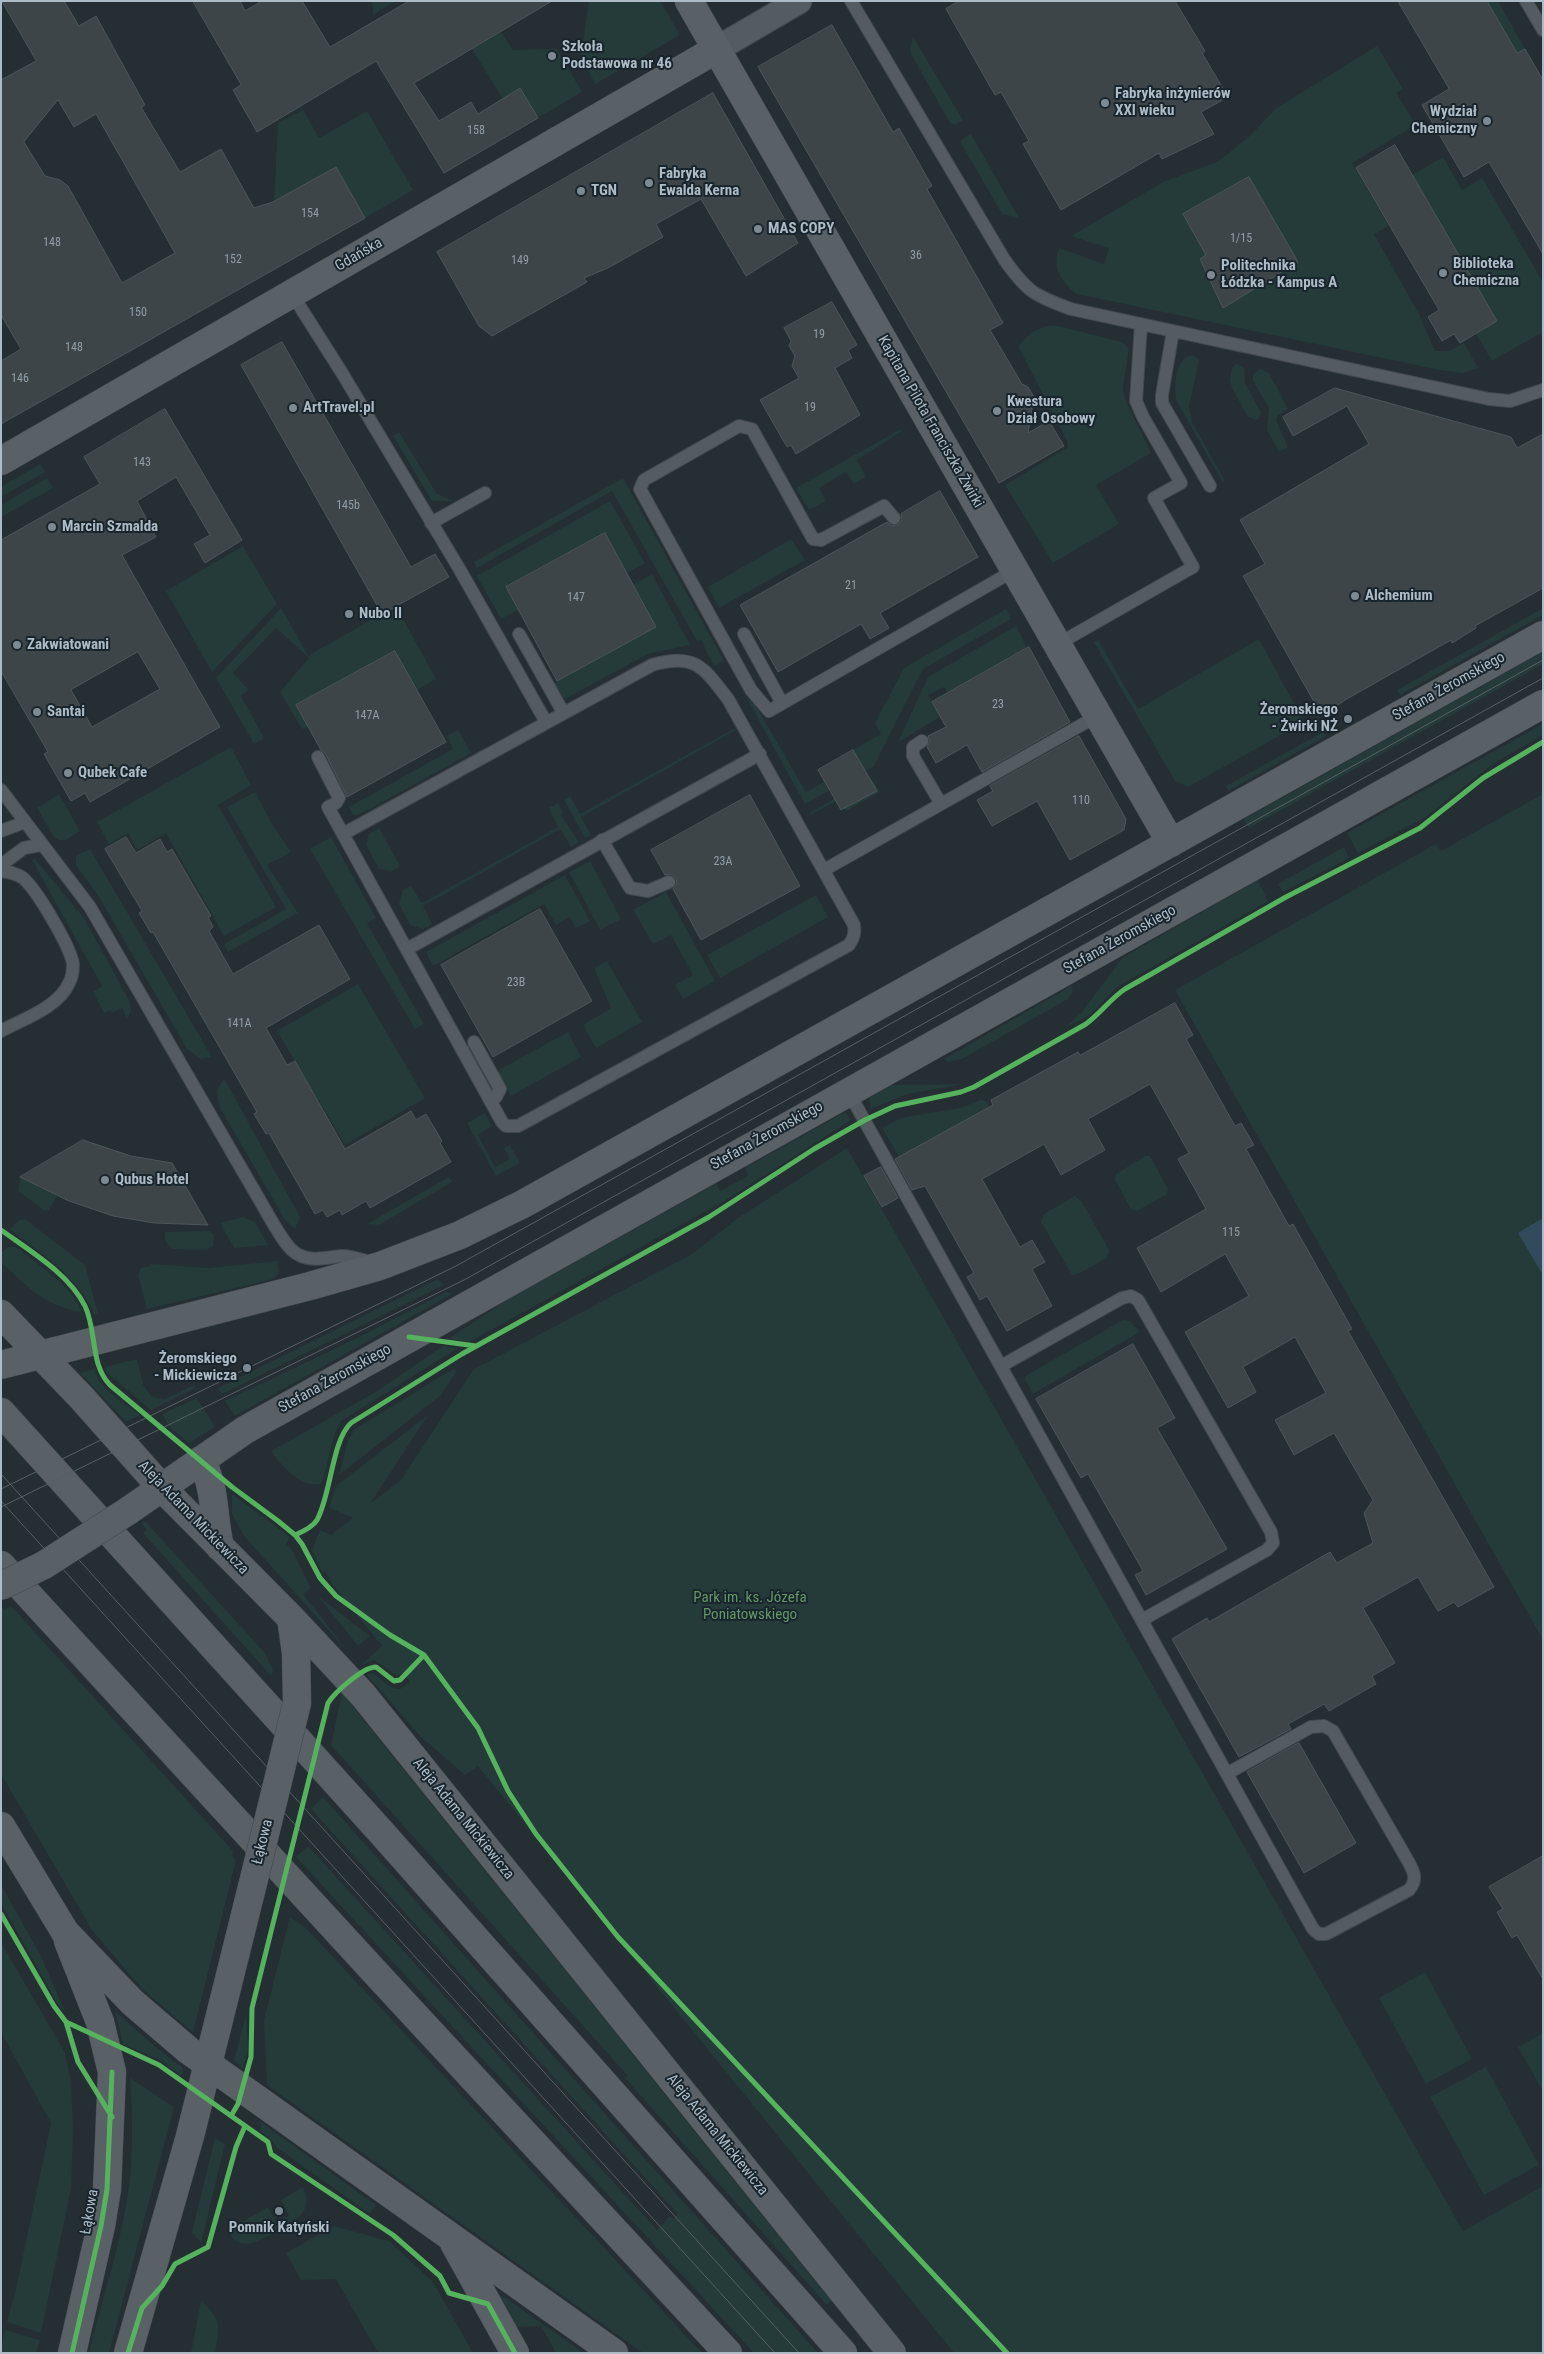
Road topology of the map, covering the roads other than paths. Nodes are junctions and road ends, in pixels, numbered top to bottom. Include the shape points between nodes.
1 (689, 1) edge
2 (799, 1) edge
3 (851, 1) edge
4 (1526, 1) edge
5 (1543, 30) edge
6 (716, 49) junction
7 (292, 294) junction
8 (1141, 324) junction
9 (1173, 332) junction
10 (1543, 390) edge
11 (1, 461) edge
12 (1210, 486) dead end
13 (486, 493) dead end
14 (894, 518) dead end
15 (431, 523) junction
16 (1016, 570) junction
17 (519, 634) dead end
18 (744, 634) dead end
19 (1543, 635) edge
20 (1058, 644) junction
21 (782, 703) junction
22 (1543, 704) edge
23 (563, 712) junction
24 (1099, 715) junction
25 (546, 722) junction
26 (922, 741) dead end
27 (760, 754) junction
28 (318, 757) dead end
29 (1, 790) edge
30 (941, 804) junction
31 (25, 822) junction
32 (1, 831) edge
33 (343, 834) junction
34 (602, 840) junction
35 (1172, 843) junction
36 (41, 845) junction
37 (1, 865) edge
38 (824, 870) junction
39 (1, 871) edge
40 (669, 882) dead end
41 (407, 949) junction
42 (1, 1031) edge
43 (474, 1042) dead end
44 (848, 1091) junction
45 (490, 1101) junction
46 (380, 1266) junction
47 (1, 1314) edge
48 (38, 1354) junction
49 (1, 1364) edge
50 (1001, 1366) junction
51 (1, 1412) edge
52 (201, 1460) junction
53 (161, 1487) junction
54 (220, 1547) junction
55 (1, 1564) edge
56 (1, 1586) edge
57 (292, 1618) junction
58 (1142, 1620) junction
59 (1228, 1773) junction
60 (1, 1826) edge
61 (65, 1932) junction
62 (208, 2063) junction
63 (450, 2236) junction
64 (72, 2353) edge
65 (128, 2353) edge
66 (515, 2353) edge
67 (614, 2353) edge
68 (728, 2353) edge
69 (843, 2353) edge
70 (892, 2353) edge

1 - 6 main road, Kapitana Pilota Franciszka Żwirki
2 - 6 street
3 - 8 lane via 1018,280 1039,297 1071,309
4 - 5 lane
6 - 7 main road, Gdańska
6 - 16 main road, Kapitana Pilota Franciszka Żwirki
7 - 11 main road, Gdańska
7 - 15 lane
8 - 9 lane
8 - 20 lane via 1136,401 1181,483 1154,498 1193,567
9 - 10 lane via 1489,400 1510,401
9 - 12 lane via 1162,403
13 - 15 lane
14 - 21 lane via 884,506 821,540 813,539 752,428 746,426 739,426 644,480 640,489 751,690 770,711
15 - 25 lane
16 - 20 main road, Kapitana Pilota Franciszka Żwirki
16 - 21 lane
17 - 23 lane
18 - 21 lane
19 - 35 main road, Stefana Żeromskiego
20 - 24 main road, Kapitana Pilota Franciszka Żwirki
22 - 44 main road, Stefana Żeromskiego
23 - 25 lane
23 - 27 lane via 652,665 664,661 691,662 706,671 728,699
24 - 30 lane
24 - 35 main road, Kapitana Pilota Franciszka Żwirki
25 - 33 lane
26 - 30 lane via 913,747 913,756
27 - 34 lane
27 - 38 lane
28 - 33 lane via 339,798 328,807
29 - 31 lane
30 - 38 lane
31 - 32 lane
31 - 36 lane
33 - 41 lane
34 - 40 lane via 630,888 648,892
34 - 41 lane
35 - 46 main road, Stefana Żeromskiego via 523,1204 437,1245
36 - 37 lane via 24,848
36 - 46 lane via 90,907 291,1249 307,1257 344,1256
38 - 45 lane via 854,925 853,940 849,945 518,1126 506,1126
39 - 42 lane via 23,878 35,890 69,950 73,966 70,982 62,994
41 - 45 lane
43 - 45 lane via 500,1089
44 - 50 lane
44 - 52 main road, Stefana Żeromskiego via 245,1430
46 - 48 main road, Stefana Żeromskiego
47 - 48 main road, Aleja Adama Mickiewicza
48 - 49 main road, Stefana Żeromskiego
48 - 53 main road, Aleja Adama Mickiewicza
50 - 58 lane
50 - 58 lane via 1122,1298 1131,1296 1138,1300 1270,1532 1273,1543 1267,1550
51 - 69 main road via 381,1832
52 - 53 main road, Stefana Żeromskiego
52 - 54 main road via 209,1475
53 - 54 main road, Aleja Adama Mickiewicza
53 - 56 main road, Stefana Żeromskiego, bridge via 44,1565
54 - 57 main road, Aleja Adama Mickiewicza
55 - 68 main road
57 - 62 main road, Łąkowa, bridge via 297,1703
57 - 70 main road, Aleja Adama Mickiewicza via 395,1734
58 - 59 lane
59 - 59 lane via 1313,1929 1319,1934 1326,1934 1409,1890 1414,1883 1414,1873 1408,1861 1333,1731 1324,1726 1312,1727
60 - 61 main road
61 - 62 main road via 157,2025
61 - 64 main road, Łąkowa via 100,2022 112,2072 107,2189
62 - 63 main road
62 - 65 main road, Łąkowa
63 - 66 main road
63 - 67 main road

